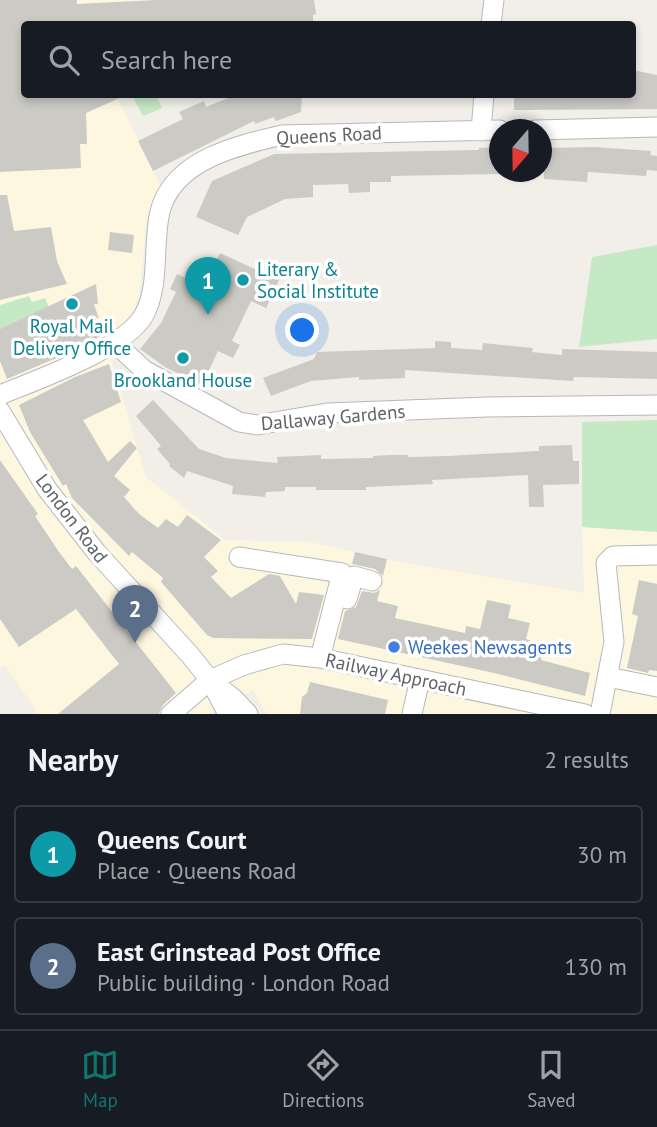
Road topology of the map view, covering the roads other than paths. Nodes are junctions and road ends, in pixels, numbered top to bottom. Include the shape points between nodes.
1 (494, 0) edge
2 (491, 21) edge
3 (485, 98) edge
4 (489, 124) edge
5 (657, 127) edge
6 (489, 130) edge
7 (552, 130) edge
8 (114, 342) junction
9 (0, 395) edge
10 (657, 405) edge
11 (0, 411) edge
12 (657, 555) edge
13 (239, 557) dead end
14 (372, 581) dead end
15 (325, 659) junction
16 (608, 677) junction
17 (420, 679) junction
18 (210, 680) junction
19 (657, 687) edge
20 (171, 714) edge
21 (228, 714) edge
22 (248, 714) edge
23 (412, 714) edge
24 (585, 714) edge
25 (600, 714) edge

1 - 2 street
3 - 4 street
5 - 7 street
6 - 8 street, Queens Road via 282,135 216,154 198,164 166,194 160,207 150,301 143,317
8 - 9 street, Queens Road via 83,361
8 - 10 street, Dallaway Gardens via 144,370 239,422 257,425 327,413
11 - 18 street, London Road via 47,489 97,553
12 - 16 street via 613,556 606,563 614,642
13 - 15 street via 342,573
14 - 15 street via 354,576
15 - 17 street, Railway Approach
15 - 18 street, Railway Approach via 283,654
16 - 19 street
16 - 25 street
17 - 23 street
17 - 24 street, Railway Approach
18 - 20 street, Railway Approach
18 - 21 street, London Road
18 - 22 street, London Road

